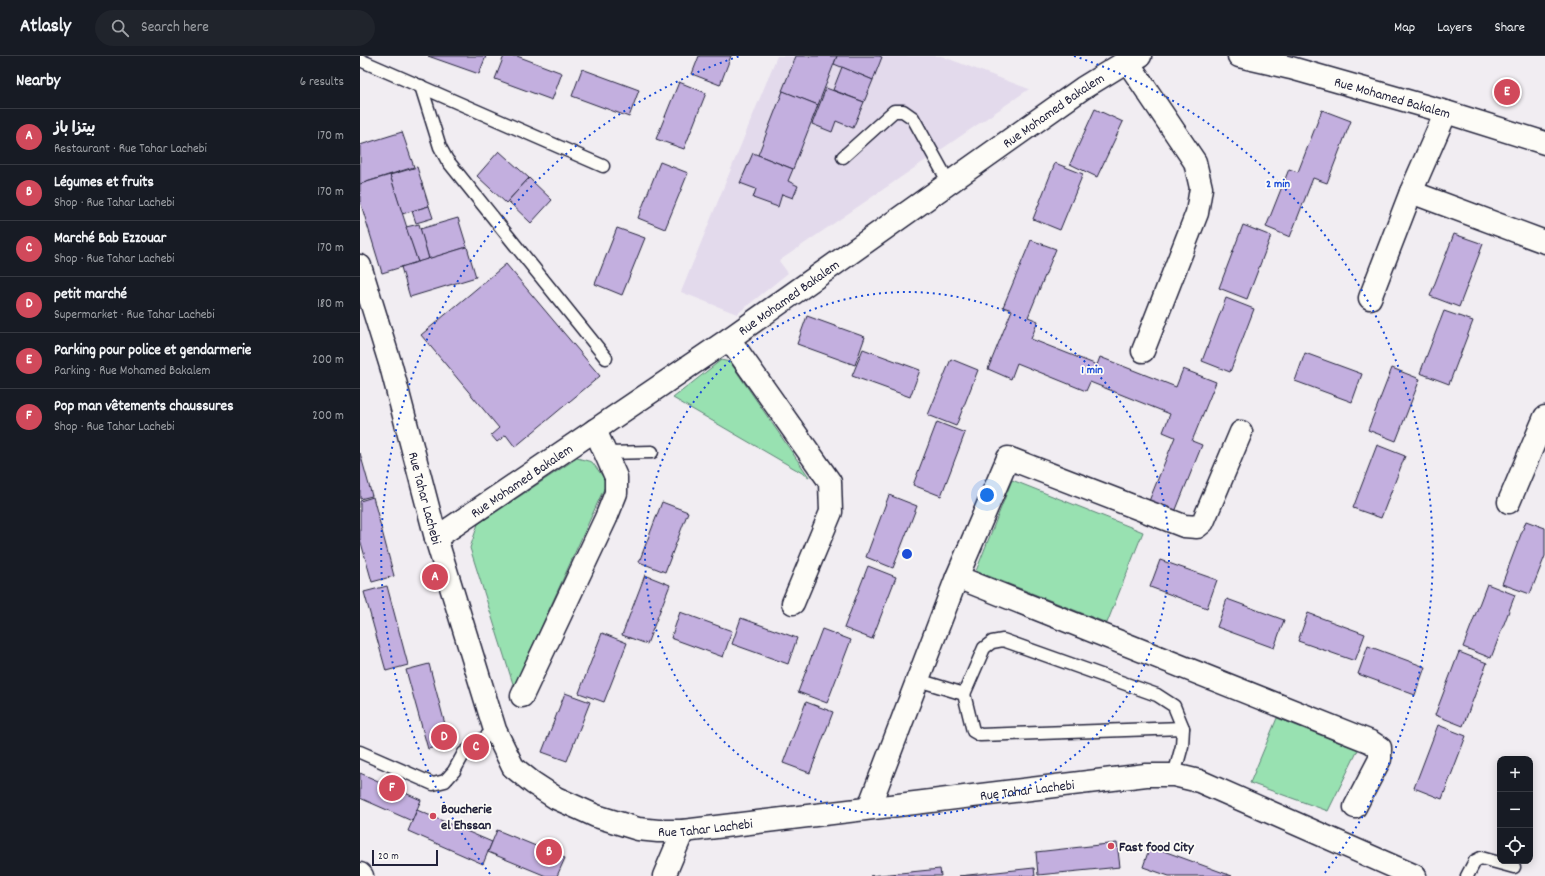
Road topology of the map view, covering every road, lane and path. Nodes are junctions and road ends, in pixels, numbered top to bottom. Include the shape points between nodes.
1 (1239, 56) edge
2 (1133, 58) edge
3 (360, 60) edge
4 (421, 86) junction
5 (1446, 112) junction
6 (1545, 143) edge
7 (843, 157) dead end
8 (602, 166) dead end
9 (949, 183) junction
10 (1411, 192) junction
11 (1545, 242) edge
12 (360, 266) edge
13 (1370, 298) dead end
14 (729, 339) junction
15 (1143, 351) dead end
16 (606, 358) dead end
17 (1545, 417) edge
18 (595, 430) junction
19 (1241, 432) dead end
20 (652, 452) dead end
21 (605, 453) junction
22 (1509, 502) dead end
23 (436, 538) junction
24 (957, 577) junction
25 (793, 603) dead end
26 (918, 680) junction
27 (964, 694) junction
28 (522, 696) dead end
29 (1183, 728) junction
30 (495, 730) junction
31 (360, 752) edge
32 (1174, 774) junction
33 (869, 807) junction
34 (1355, 807) dead end
35 (649, 831) junction
36 (683, 831) junction
37 (668, 867) edge
38 (1514, 867) dead end
39 (360, 874) edge
40 (362, 876) edge
41 (1415, 876) edge
42 (1467, 876) edge

1 - 5 street, Rue Mohamed Bakalem
2 - 9 street, Rue Mohamed Bakalem via 1083,88
2 - 15 street via 1195,162 1201,188 1197,213
3 - 4 lane
4 - 8 lane
4 - 16 lane via 440,147 447,160
5 - 6 street, Rue Mohamed Bakalem
5 - 10 street
7 - 9 lane via 894,111 903,111 913,118
9 - 14 street, Rue Mohamed Bakalem
10 - 11 street
10 - 13 street
12 - 23 street, Rue Tahar Lachebi via 391,366
14 - 18 street, Rue Mohamed Bakalem
14 - 25 street via 830,482 831,512
17 - 22 street
18 - 21 street
18 - 23 street, Rue Mohamed Bakalem
19 - 24 street via 1203,522 1197,527 1184,526 1008,458
20 - 21 lane
21 - 28 street via 616,477 616,494
23 - 30 street, Rue Tahar Lachebi
24 - 26 street
24 - 34 street via 1371,742 1380,748 1380,759
26 - 27 lane
26 - 33 street
27 - 29 lane via 973,731 980,735
27 - 29 lane via 984,648 992,642 1003,640 1158,695 1174,706
29 - 32 lane via 1182,746
30 - 31 lane via 464,753 445,781 433,784
30 - 35 street, Rue Tahar Lachebi via 513,767 533,783 556,798 596,816
32 - 33 street, Rue Tahar Lachebi via 1146,775
32 - 41 street, Rue Tahar Lachebi via 1199,781
33 - 36 street, Rue Tahar Lachebi
35 - 36 street, Rue Tahar Lachebi
35 - 37 street via 660,837 671,851
36 - 37 street
38 - 42 lane via 1481,858 1475,861
39 - 40 street

